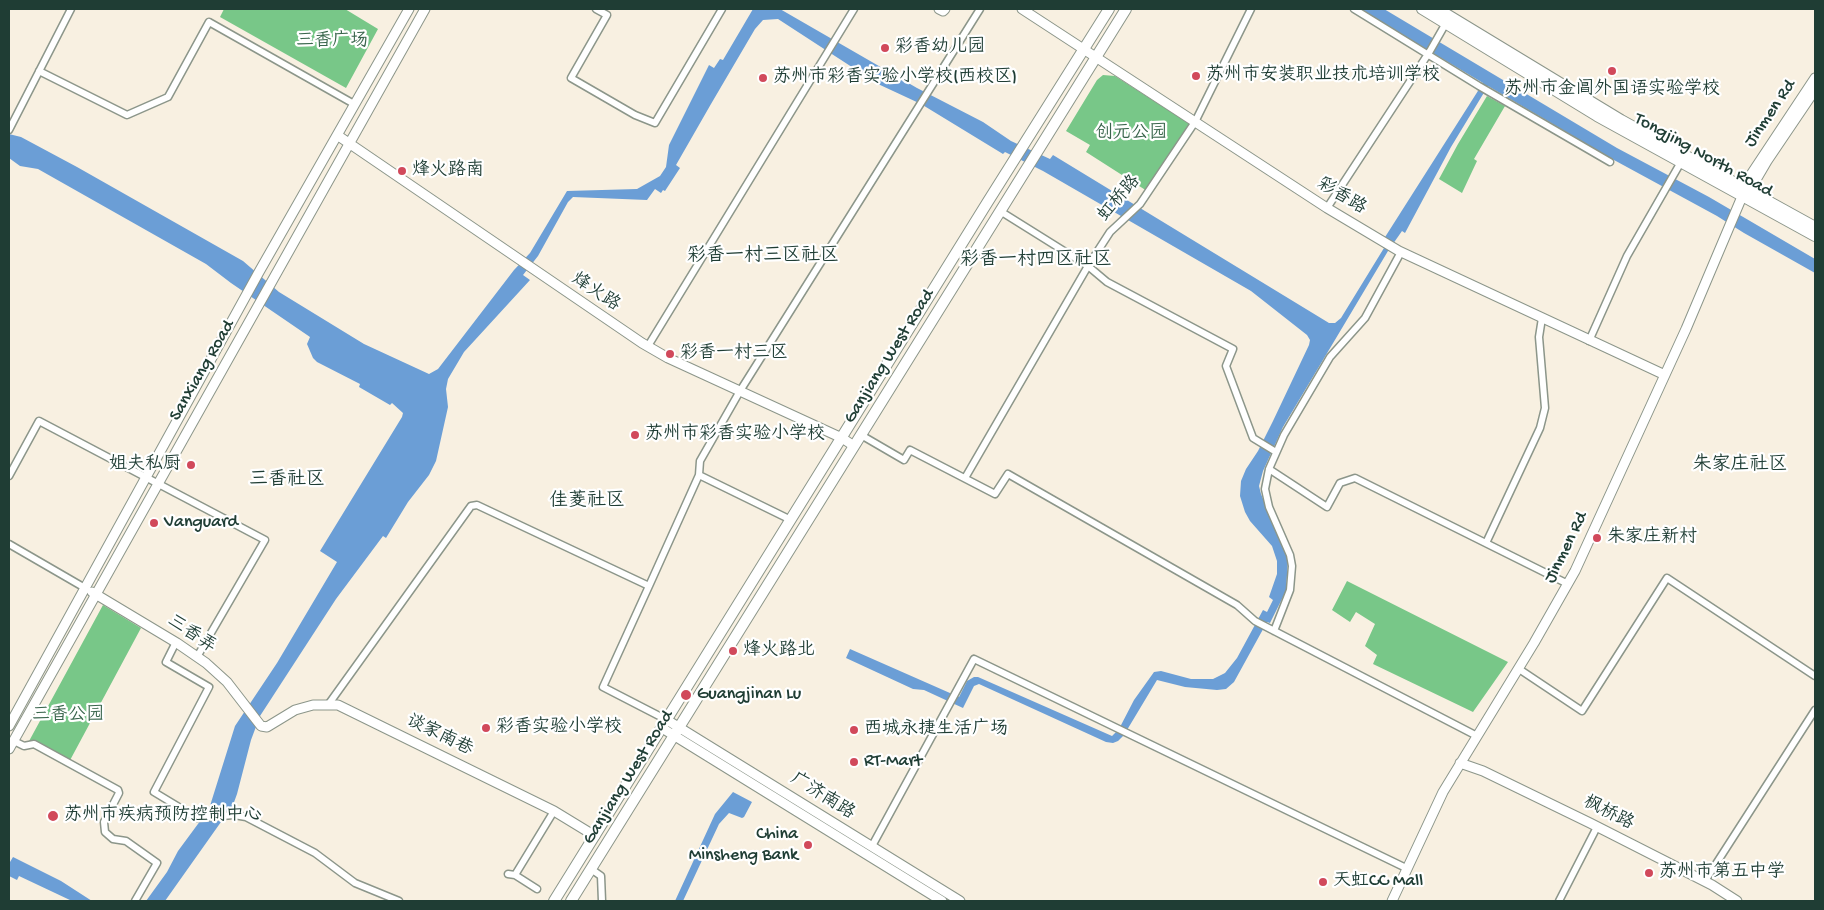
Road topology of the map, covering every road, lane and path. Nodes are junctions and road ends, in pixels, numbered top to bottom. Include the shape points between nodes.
1 (71, 9) edge
2 (409, 9) edge
3 (425, 9) edge
4 (596, 9) edge
5 (722, 9) edge
6 (854, 9) edge
7 (939, 9) edge
8 (945, 9) edge
9 (980, 9) edge
10 (1022, 9) edge
11 (1109, 9) edge
12 (1126, 9) edge
13 (1252, 9) edge
14 (1354, 9) edge
15 (1422, 9) edge
16 (1438, 9) edge
17 (1446, 23) junction
18 (1084, 50) junction
19 (1429, 52) junction
20 (1096, 57) junction
21 (39, 71) junction
22 (1815, 78) edge
23 (1815, 90) edge
24 (354, 104) junction
25 (1195, 122) junction
26 (9, 130) edge
27 (337, 136) junction
28 (349, 145) junction
29 (1610, 162) dead end
30 (1681, 162) junction
31 (1745, 191) junction
32 (1327, 208) junction
33 (1000, 211) junction
34 (1815, 226) edge
35 (1815, 236) edge
36 (1400, 251) junction
37 (1088, 266) junction
38 (1542, 318) junction
39 (1589, 340) junction
40 (648, 346) junction
41 (1665, 375) junction
42 (740, 391) junction
43 (861, 434) junction
44 (842, 438) junction
45 (854, 446) junction
46 (1275, 451) junction
47 (1269, 469) junction
48 (699, 475) junction
49 (9, 476) edge
50 (146, 478) junction
51 (965, 478) junction
52 (158, 484) junction
53 (791, 520) junction
54 (1486, 543) junction
55 (9, 544) edge
56 (1568, 584) junction
57 (649, 586) junction
58 (85, 588) junction
59 (96, 595) junction
60 (1274, 631) junction
61 (176, 642) junction
62 (197, 657) junction
63 (1519, 669) junction
64 (1815, 676) edge
65 (328, 705) junction
66 (1815, 710) edge
67 (665, 724) junction
68 (9, 726) edge
69 (262, 727) joint
70 (677, 731) junction
71 (1477, 736) junction
72 (14, 741) junction
73 (9, 750) edge
74 (1460, 763) junction
75 (554, 811) junction
76 (1597, 827) junction
77 (595, 836) junction
78 (872, 846) junction
79 (1406, 868) junction
80 (591, 869) junction
81 (1704, 881) junction
82 (537, 889) dead end
83 (135, 901) edge
84 (398, 901) edge
85 (554, 901) edge
86 (571, 901) edge
87 (602, 901) edge
88 (942, 901) edge
89 (960, 901) edge
90 (1392, 901) edge
91 (1559, 901) edge
92 (1737, 901) edge

1 - 21 street
2 - 24 main road, Sanxiang Road
3 - 28 main road, Sanxiang Road
4 - 5 street via 607,15 571,78 635,115 655,122
6 - 40 street
7 - 8 main road
9 - 42 street
10 - 18 main road, 彩香路
11 - 18 main road, Ganjiang West Road
12 - 20 main road, Ganjiang West Road
13 - 25 street, 虹桥路
14 - 19 street
15 - 17 main road, Tongjing North Road
16 - 31 main road, Tongjing North Road
17 - 19 street
17 - 30 main road, Tongjing North Road via 1597,116
18 - 20 main road, 彩香路
18 - 44 main road, Ganjiang West Road
19 - 29 street via 1488,92
19 - 32 street
20 - 25 main road, 彩香路
20 - 33 main road, Ganjiang West Road
21 - 24 street via 127,116 168,97 209,22
21 - 26 street
22 - 31 main road, Jinmen Rd via 1761,157
23 - 31 main road, Jinmen Rd
24 - 27 main road, Sanxiang Road
25 - 32 main road, 彩香路
25 - 37 street, 虹桥路 via 1140,204 1110,232
27 - 28 main road, 烽火路
27 - 50 main road, Sanxiang Road
28 - 40 main road, 烽火路
28 - 52 main road, Sanxiang Road
30 - 31 main road, Tongjing North Road
30 - 39 street via 1627,256
31 - 34 main road, Tongjing North Road
31 - 35 main road, Tongjing North Road
31 - 41 main road, Jinmen Rd
32 - 36 main road, 彩香路
33 - 37 street
33 - 43 main road, Ganjiang West Road
36 - 38 main road, 彩香路
36 - 46 street via 1365,318 1330,356
37 - 46 street via 1107,282 1233,349 1226,366 1253,438
37 - 51 street, 虹桥路
38 - 39 main road, 彩香路
38 - 54 street via 1539,336 1545,408 1540,428
39 - 41 main road, 彩香路
40 - 42 main road, 烽火路
41 - 56 main road, Jinmen Rd
42 - 44 main road, 烽火路
42 - 48 street via 700,461
43 - 45 main road, Ganjiang West Road
43 - 51 street via 904,460 910,450
44 - 45 main road, 烽火路
44 - 53 main road, Ganjiang West Road
45 - 70 main road, Ganjiang West Road
46 - 47 street
47 - 54 street via 1327,507 1340,484 1355,478
47 - 60 street via 1265,489 1269,507 1292,566 1290,590
48 - 53 street
48 - 57 street
49 - 50 street via 39,421
50 - 52 street
50 - 58 main road, Sanxiang Road
51 - 60 street via 995,494 1008,474 1237,605 1255,621
52 - 59 main road, Sanxiang Road
52 - 62 street via 265,540
53 - 67 main road, Ganjiang West Road
54 - 56 street
55 - 58 street
56 - 63 main road, Jinmen Rd
57 - 65 street via 477,505 471,506
57 - 67 street via 603,686
58 - 59 main road, 三香弄
58 - 68 main road, Sanxiang Road
59 - 61 main road, 三香弄
59 - 72 main road, Sanxiang Road
60 - 71 street
61 - 62 main road, 三香弄
61 - 84 street via 166,662 209,687 154,792 197,818 246,817 315,854 355,883
62 - 69 main road, 三香弄 via 227,682
63 - 64 street via 1582,711 1667,578
63 - 71 main road, Jinmen Rd
65 - 69 main road, 谈家南巷 via 296,710
65 - 75 main road, 谈家南巷 via 338,704
66 - 81 street
67 - 70 main road, 广济南路
67 - 77 main road, Ganjiang West Road
70 - 78 main road, 广济南路
70 - 80 main road, Ganjiang West Road
70 - 88 main road, 广济南路
71 - 74 main road, Jinmen Rd
72 - 73 main road, Sanxiang Road
72 - 83 street via 24,746 34,744 118,790 104,822 105,832 113,839 126,841 157,862
74 - 76 main road, 枫桥路
74 - 79 main road, Jinmen Rd
75 - 77 main road, 谈家南巷
75 - 82 street via 512,874
76 - 81 main road, 枫桥路
76 - 91 street
77 - 85 main road, Ganjiang West Road
78 - 79 street via 974,659
78 - 89 main road, 广济南路
79 - 90 main road, Jinmen Rd
80 - 86 main road, Ganjiang West Road
80 - 87 street via 601,876
81 - 92 main road, 枫桥路

